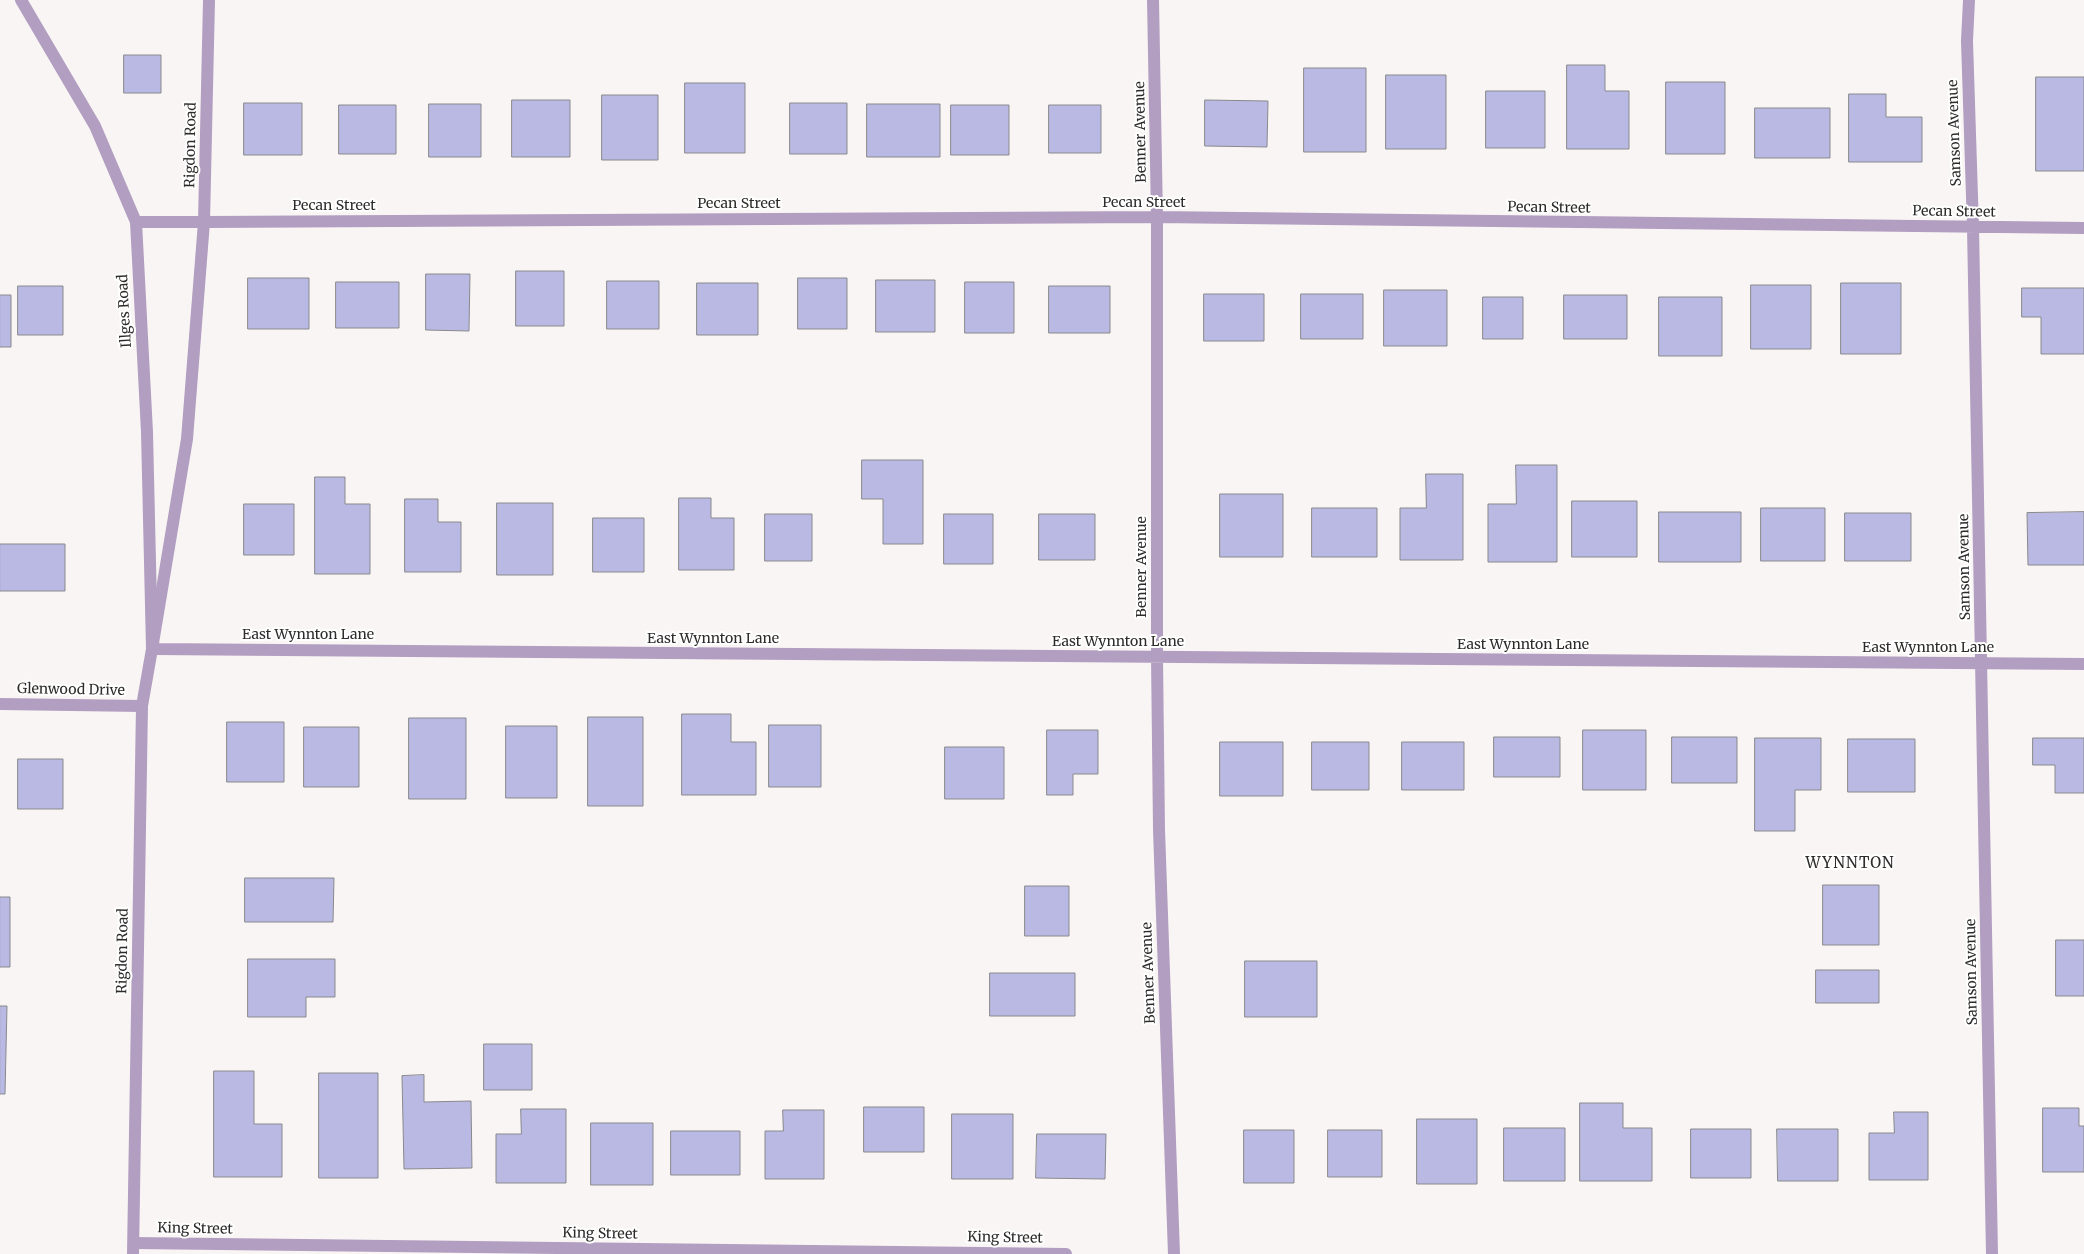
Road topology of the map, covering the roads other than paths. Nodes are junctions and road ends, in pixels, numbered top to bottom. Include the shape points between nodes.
1 (21, 0) edge
2 (208, 0) edge
3 (1153, 0) edge
4 (1969, 0) edge
5 (1157, 217) junction
6 (136, 222) junction
7 (204, 222) junction
8 (1973, 227) junction
9 (2084, 228) edge
10 (152, 649) junction
11 (1157, 658) junction
12 (1982, 663) junction
13 (2084, 664) edge
14 (0, 704) edge
15 (142, 706) junction
16 (134, 1249) edge
17 (1066, 1254) edge
18 (1174, 1254) edge
19 (1992, 1254) edge

1 - 6 street, Illges Road via 95,126
2 - 7 street, Rigdon Road
3 - 5 street, Benner Avenue
4 - 8 street, Samson Avenue via 1967,41
5 - 7 street, Pecan Street
5 - 8 street, Pecan Street
5 - 11 street, Benner Avenue
6 - 7 street
6 - 10 street, Illges Road
7 - 10 street, Rigdon Road via 187,439
8 - 9 street, Pecan Street
8 - 12 street, Samson Avenue
10 - 11 street, East Wynnton Lane
10 - 15 street, Rigdon Road
11 - 12 street, East Wynnton Lane
11 - 18 street, Benner Avenue via 1159,830
12 - 13 street, East Wynnton Lane
12 - 19 street, Samson Avenue
14 - 15 street, Glenwood Drive
15 - 16 street, Rigdon Road
16 - 17 street, King Street

